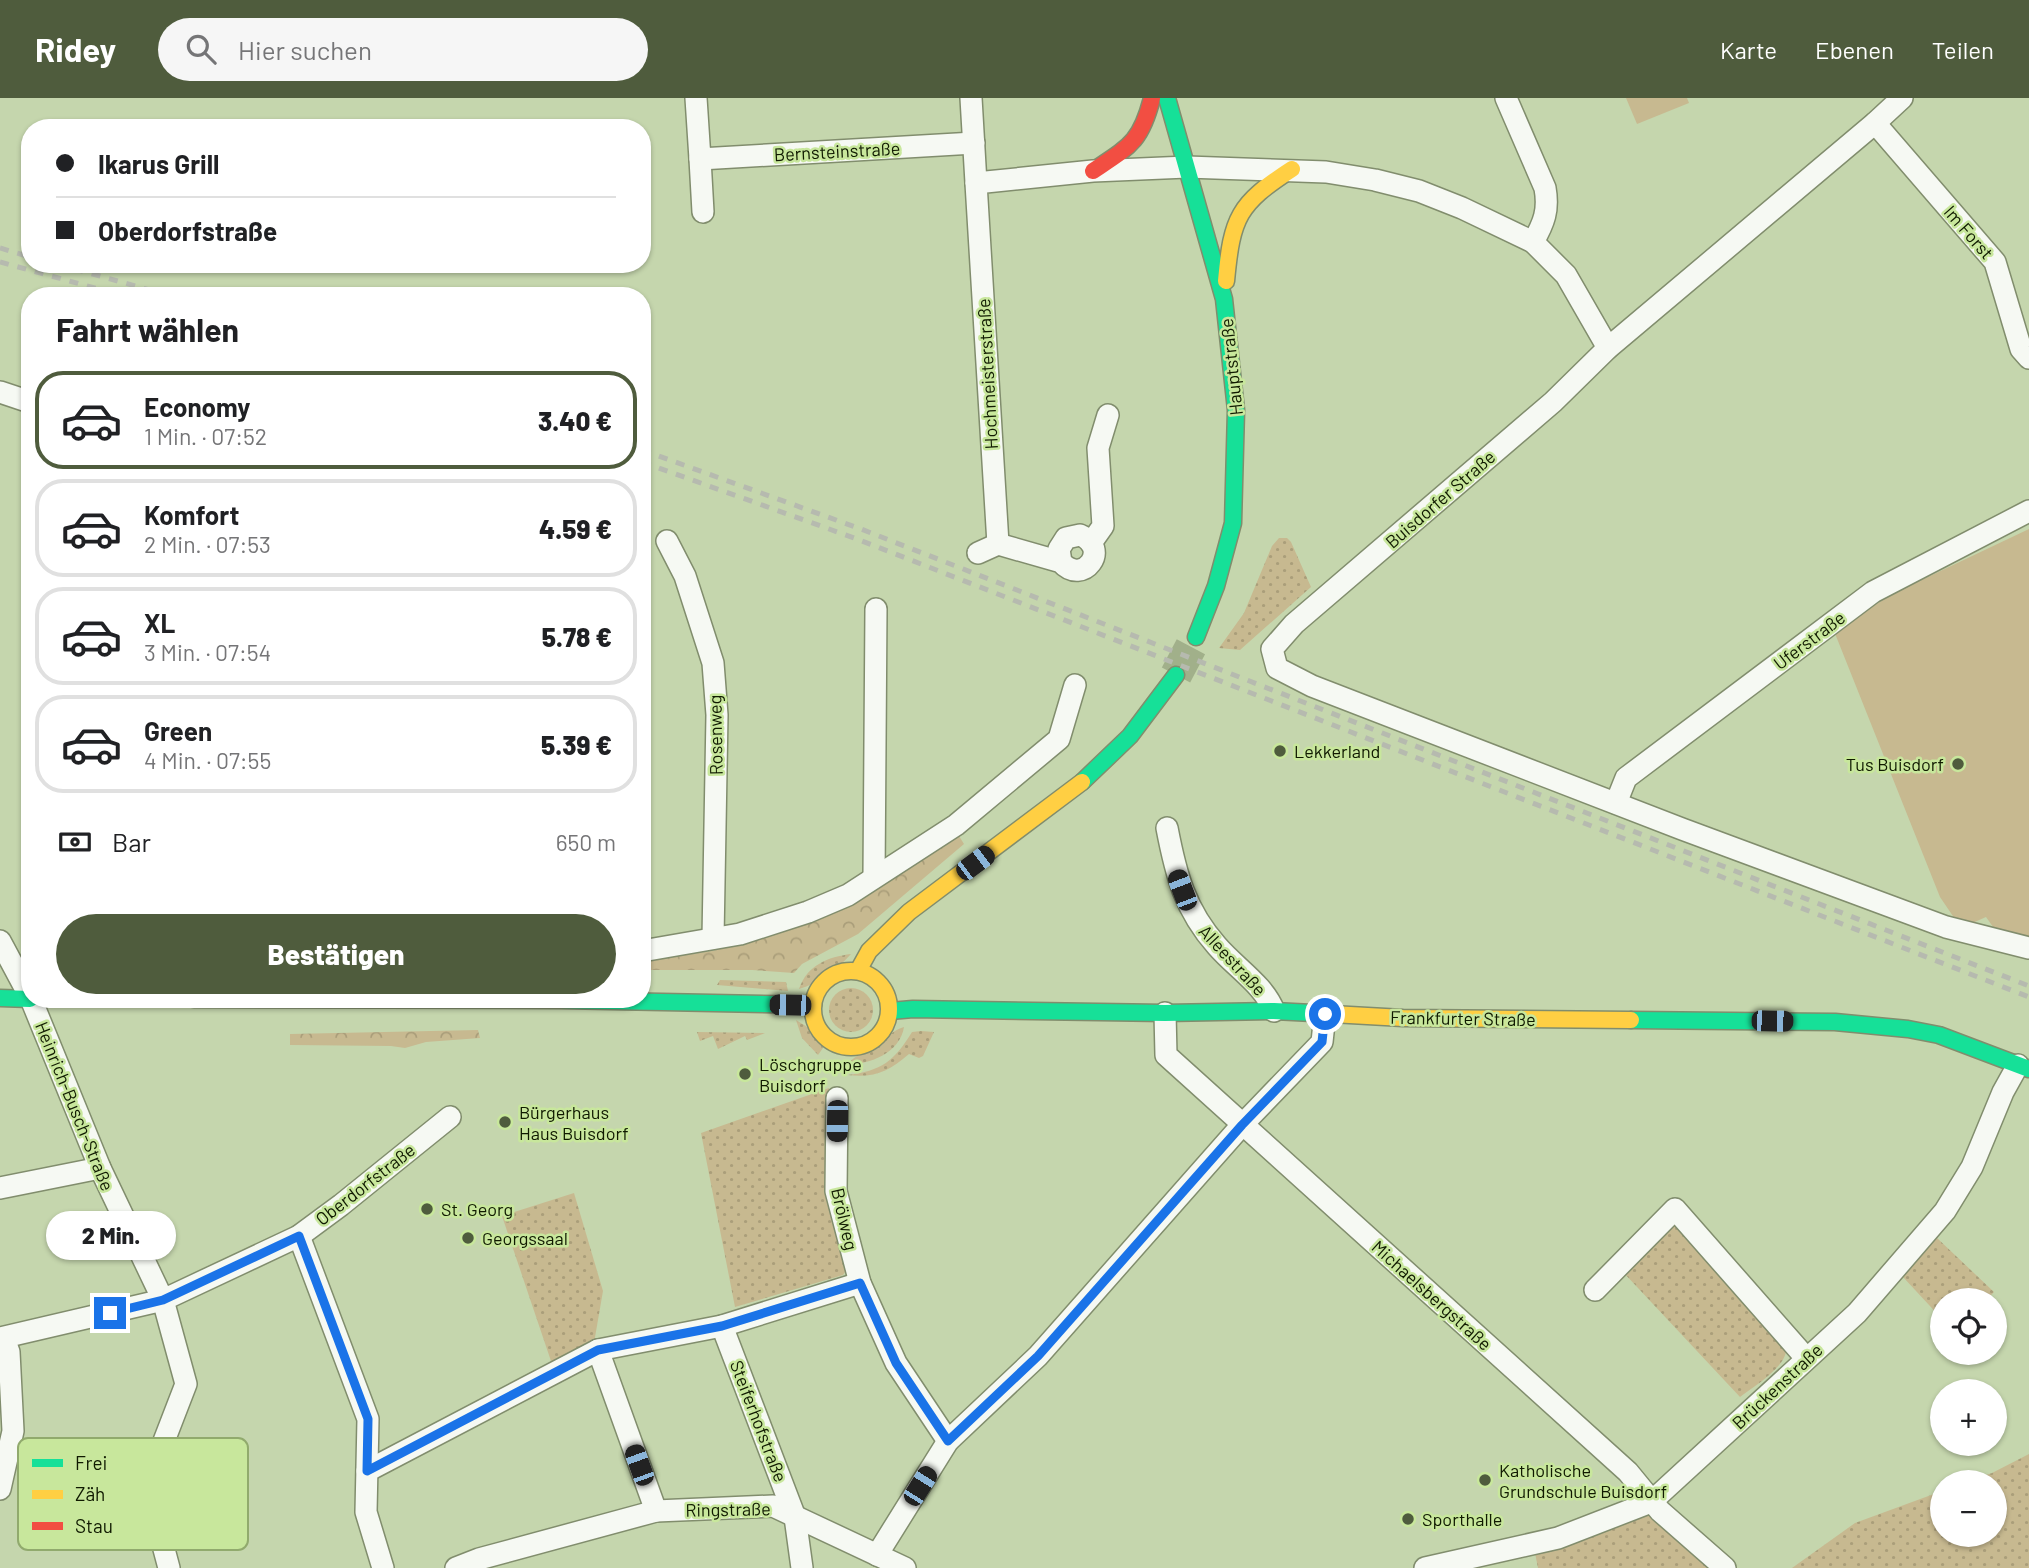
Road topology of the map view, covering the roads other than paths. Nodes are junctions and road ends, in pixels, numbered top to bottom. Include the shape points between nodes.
1 (696, 98) edge
2 (971, 98) edge
3 (1152, 98) edge
4 (1167, 98) edge
5 (1506, 98) edge
6 (1902, 98) edge
7 (1875, 123) junction
8 (974, 144) junction
9 (700, 159) junction
10 (1187, 167) junction
11 (1292, 169) junction
12 (1093, 171) junction
13 (976, 183) junction
14 (703, 212) dead end
15 (1533, 242) junction
16 (1224, 299) junction
17 (1608, 348) junction
18 (2029, 358) edge
19 (0, 392) edge
20 (21, 399) edge
21 (1108, 415) dead end
22 (2029, 511) edge
23 (667, 541) dead end
24 (876, 609) dead end
25 (1196, 637) tunnel mouth
26 (1176, 675) tunnel mouth
27 (1075, 685) dead end
28 (1616, 803) junction
29 (1167, 828) dead end
30 (874, 877) junction
31 (713, 938) junction
32 (0, 941) edge
33 (2029, 948) edge
34 (651, 949) edge
35 (858, 971) junction
36 (21, 981) edge
37 (0, 998) edge
38 (21, 998) edge
39 (651, 1002) edge
40 (813, 1005) junction
41 (34, 1008) edge
42 (890, 1011) junction
43 (1274, 1012) junction
44 (1165, 1013) junction
45 (1325, 1014) junction
46 (2024, 1067) edge
47 (837, 1098) dead end
48 (450, 1117) dead end
49 (1242, 1125) junction
50 (100, 1168) junction
51 (0, 1188) edge
52 (299, 1236) junction
53 (860, 1283) junction
54 (1595, 1290) dead end
55 (163, 1300) junction
56 (722, 1326) junction
57 (2, 1338) edge
58 (598, 1350) junction
59 (1807, 1358) junction
60 (166, 1438) edge
61 (948, 1441) junction
62 (367, 1471) junction
63 (0, 1489) edge
64 (1651, 1502) junction
65 (656, 1511) junction
66 (795, 1517) junction
67 (164, 1550) edge
68 (877, 1555) junction
69 (169, 1568) edge
70 (383, 1568) edge
71 (456, 1568) edge
72 (802, 1568) edge
73 (905, 1568) edge
74 (1425, 1568) edge
75 (1725, 1568) edge

1 - 9 street
2 - 8 street, Hochmeisterstraße
3 - 12 main road via 1137,141
4 - 10 main road, Hauptstraße
5 - 15 street via 1545,188 1545,220
6 - 7 street, Buisdorfer Straße
7 - 17 street, Buisdorfer Straße
7 - 18 street, Im Forst via 1995,262 2021,349
8 - 9 street, Bernsteinstraße
8 - 13 street, Hochmeisterstraße
9 - 14 street
10 - 11 street
10 - 12 street
10 - 16 main road, Hauptstraße
11 - 15 street via 1419,191
11 - 16 main road via 1257,191 1239,213 1231,233
12 - 13 street
13 - 21 street, Hochmeisterstraße via 988,548 1061,562 1059,549 1066,538 1080,535 1091,543 1103,526 1098,448
15 - 17 street via 1566,275
16 - 25 main road, Hauptstraße via 1236,410 1233,523
17 - 28 street, Buisdorfer Straße via 1553,402 1294,624 1272,649 1277,668 1312,686
19 - 20 street
22 - 28 street, Uferstraße via 1873,592 1626,778
23 - 31 street, Rosenweg via 685,576 713,663 717,715
24 - 30 street
26 - 35 main road via 1130,736 1084,781 909,912 869,951
27 - 30 street via 1059,739 956,825
28 - 33 street via 1946,927
29 - 43 street, Alleestraße via 1175,872 1189,908 1219,948 1270,999
30 - 31 street via 848,895 808,912
31 - 34 street
32 - 36 street, Heinrich-Busch-Straße
35 - 40 main road via 845,971 823,982
35 - 42 main road via 885,989
37 - 38 main road
39 - 40 main road
40 - 42 main road via 824,1036 845,1047 869,1043 880,1035
41 - 50 street, Heinrich-Busch-Straße
42 - 44 main road, Frankfurter Straße
43 - 44 main road, Frankfurter Straße
43 - 45 main road, Frankfurter Straße
44 - 49 street, Michaelsbergstraße via 1166,1055
45 - 46 main road, Frankfurter Straße via 1835,1022 1939,1035
45 - 49 street via 1322,1042
46 - 59 street, Brückenstraße via 2003,1092 1972,1167 1945,1211 1857,1313
47 - 53 street, Brölweg via 836,1191
48 - 52 street, Oberdorfstraße
49 - 61 street via 1038,1356
49 - 64 street, Michaelsbergstraße via 1629,1472
50 - 51 street
50 - 55 street, Heinrich-Busch-Straße
52 - 55 street, Oberdorfstraße
52 - 62 street via 368,1419
53 - 56 street
53 - 61 street, Brölweg via 896,1363
54 - 59 street via 1675,1209
55 - 57 street, Oberdorfstraße
55 - 60 street, Heinrich-Busch-Straße via 186,1384
56 - 58 street
56 - 66 street, Steiferhofstraße
57 - 63 street via 9,1352 13,1431
58 - 62 street
58 - 65 street
59 - 64 street, Brückenstraße
61 - 68 street
62 - 70 street via 366,1512
64 - 74 street, Brückenstraße via 1558,1538
64 - 75 street, Michaelsbergstraße
65 - 66 street, Ringstraße via 773,1506
65 - 71 street, Ringstraße
66 - 68 street, Ringstraße
66 - 72 street, Steiferhofstraße
67 - 69 street, Heinrich-Busch-Straße
68 - 73 street

